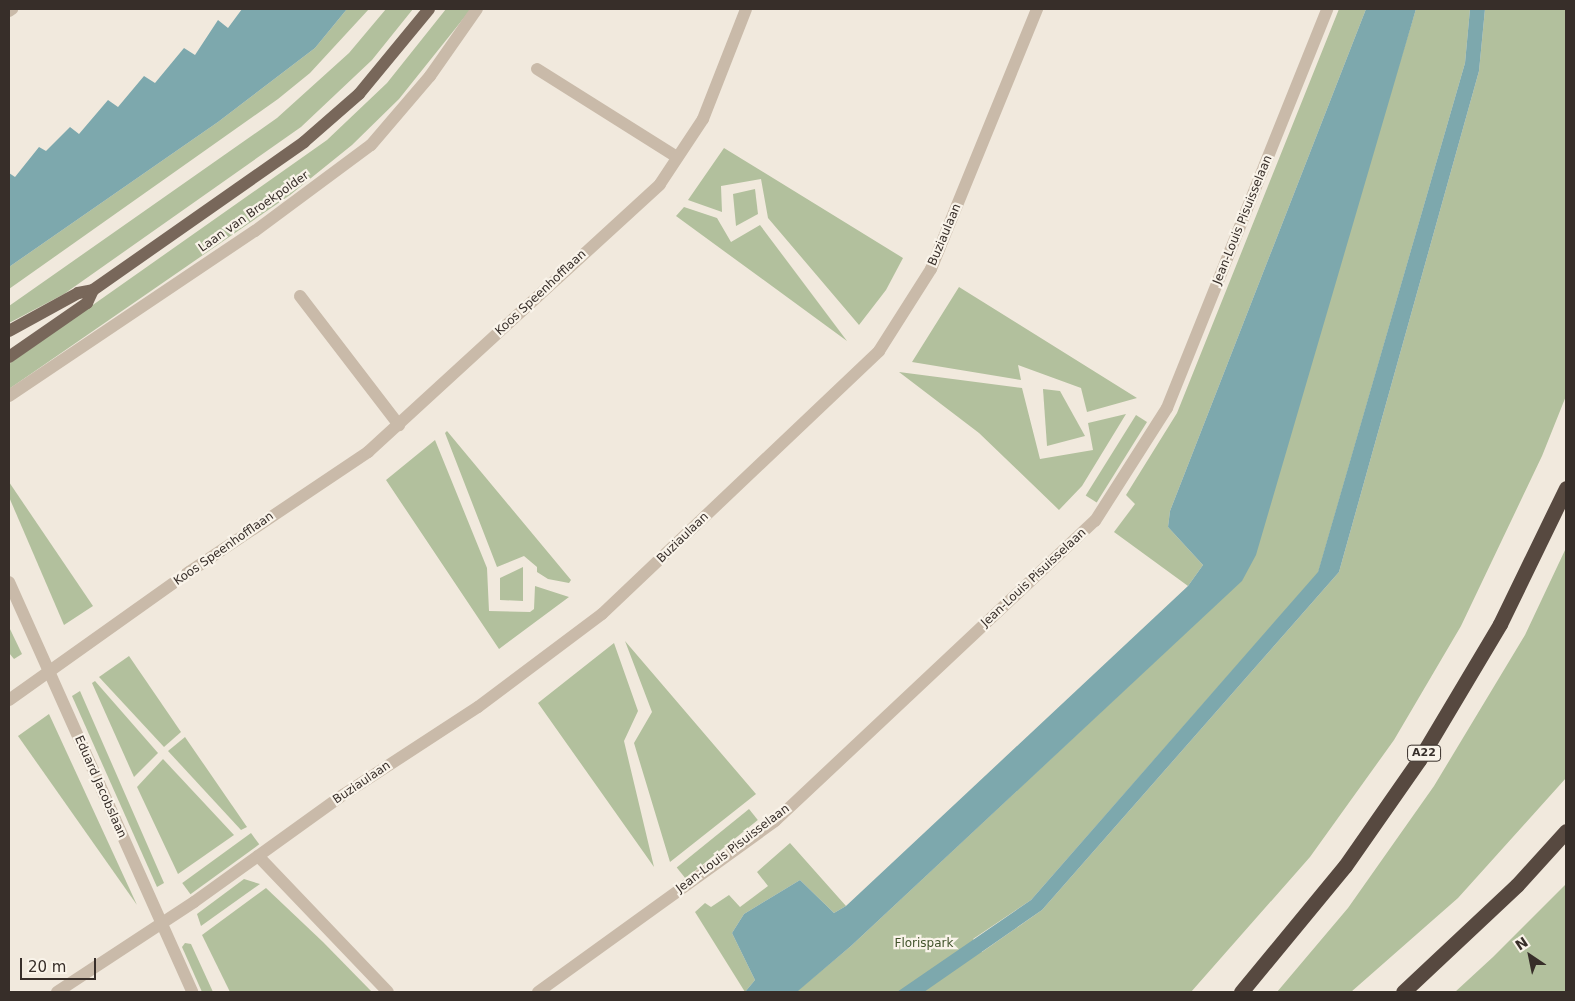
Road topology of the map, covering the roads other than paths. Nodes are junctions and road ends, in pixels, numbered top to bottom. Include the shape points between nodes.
1 (429, 9) edge
2 (477, 9) edge
3 (746, 9) edge
4 (1037, 9) edge
5 (1328, 9) edge
6 (537, 69) dead end
7 (677, 157) junction
8 (93, 290) junction
9 (300, 296) dead end
10 (9, 331) edge
11 (9, 356) edge
12 (9, 396) edge
13 (399, 425) junction
14 (1566, 488) edge
15 (9, 582) edge
16 (49, 673) junction
17 (9, 700) edge
18 (1566, 831) edge
19 (258, 856) junction
20 (162, 923) junction
21 (57, 992) edge
22 (192, 992) edge
23 (388, 992) edge
24 (538, 992) edge
25 (1241, 992) edge
26 (1403, 992) edge

1 - 8 main road via 359,94 304,142
2 - 12 street, Laan van Broekpolder via 430,76 370,145 255,231
3 - 7 street, Koos Speenhofflaan via 703,119
4 - 19 street, Buziaulaan via 931,268 879,351 602,614 478,708 343,795
5 - 24 street, Jean-Louis Pisuisselaan via 1167,408 1095,521 775,821
6 - 7 street
7 - 13 street, Koos Speenhofflaan via 660,184
8 - 10 main road via 78,293
8 - 11 main road via 87,303
9 - 13 street
13 - 16 street, Koos Speenhofflaan via 368,452 189,572
14 - 25 highway, A22 via 1500,624 1419,760 1345,866
15 - 16 street, Eduard Jacobslaan
16 - 17 street, Koos Speenhofflaan
16 - 20 street, Eduard Jacobslaan
18 - 26 highway via 1517,885
19 - 20 street, Buziaulaan
19 - 23 street
20 - 21 street, Buziaulaan
20 - 22 street, Eduard Jacobslaan

